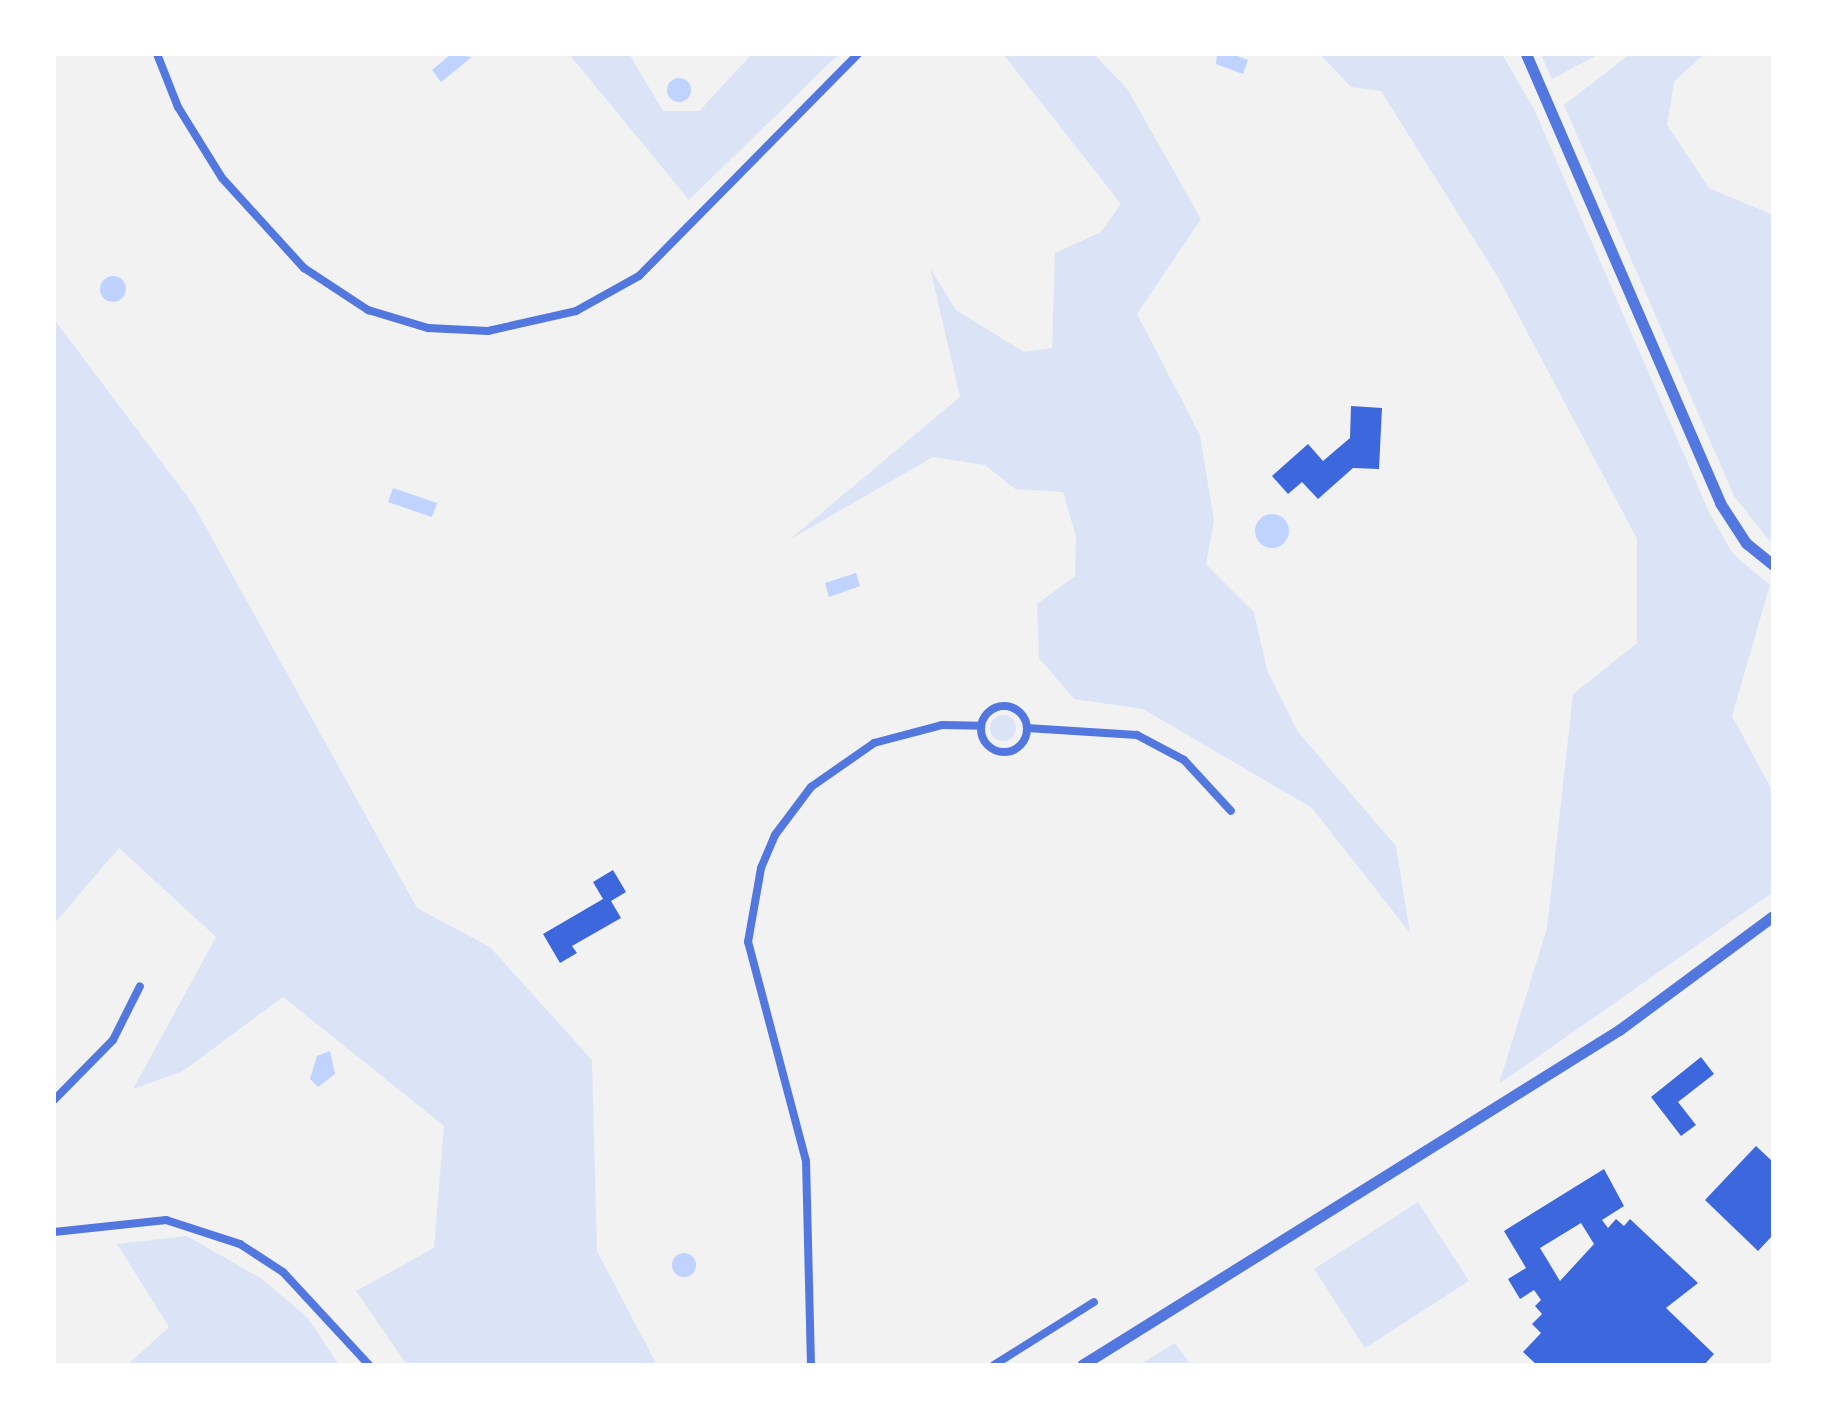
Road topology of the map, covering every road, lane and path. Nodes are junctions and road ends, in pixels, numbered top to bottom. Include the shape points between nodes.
1 (157, 54) edge
2 (858, 54) edge
3 (1526, 54) edge
4 (1773, 565) edge
5 (981, 726) junction
6 (1027, 728) junction
7 (1231, 811) dead end
8 (1773, 916) edge
9 (140, 986) dead end
10 (54, 1100) edge
11 (54, 1232) edge
12 (1094, 1302) dead end
13 (369, 1365) edge
14 (811, 1365) edge
15 (994, 1365) edge
16 (1082, 1365) edge

1 - 2 street via 178,107 222,178 304,268 368,310 428,328 488,331 576,311 639,276
3 - 4 street via 1720,503 1746,543
5 - 6 street via 1001,705 1022,714
5 - 6 street via 984,740 1001,752 1020,745
5 - 14 street via 942,725 874,743 811,787 775,835 761,868 748,942 806,1161
6 - 7 street via 1137,735 1184,760
8 - 16 street via 1619,1030
9 - 10 street via 113,1040
11 - 13 street via 166,1220 240,1244 283,1272
12 - 15 street

